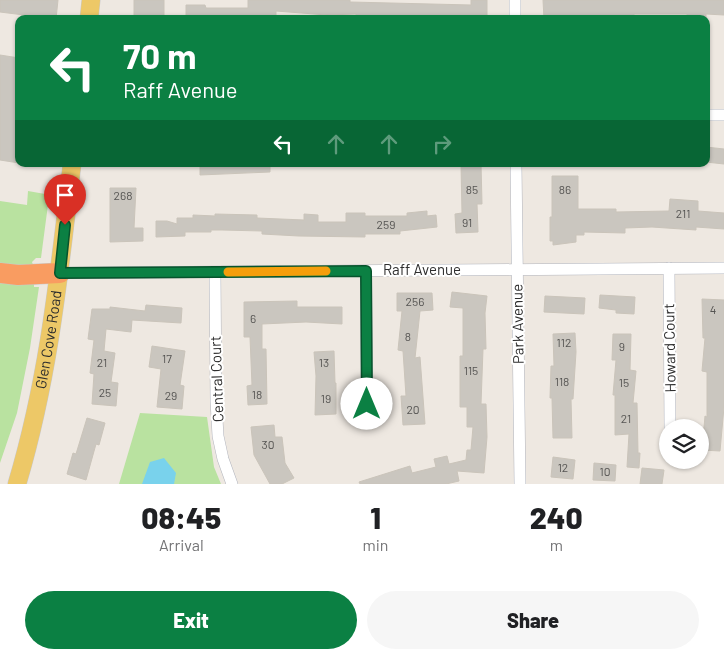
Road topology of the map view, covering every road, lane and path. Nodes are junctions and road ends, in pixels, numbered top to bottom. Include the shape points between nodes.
1 (91, 0) edge
2 (514, 0) edge
3 (89, 15) edge
4 (515, 15) edge
5 (710, 115) edge
6 (724, 115) edge
7 (72, 167) edge
8 (516, 167) edge
9 (669, 268) junction
10 (724, 268) edge
11 (518, 269) junction
12 (366, 271) junction
13 (215, 272) junction
14 (0, 273) edge
15 (60, 273) junction
16 (670, 419) edge
17 (367, 423) dead end
18 (17, 484) edge
19 (232, 484) edge
20 (520, 484) edge

1 - 3 main road
2 - 4 street
5 - 6 street
7 - 15 main road, Glen Cove Road
8 - 11 street, Park Avenue
9 - 10 street, Raff Avenue
9 - 11 street, Raff Avenue
9 - 16 street, Howard Court
11 - 12 street, Raff Avenue
11 - 20 street, Park Avenue
12 - 13 street, Raff Avenue
12 - 17 street
13 - 15 street, Raff Avenue
13 - 19 street, Central Court via 218,436
14 - 15 highway
15 - 18 main road, Glen Cove Road via 39,400

